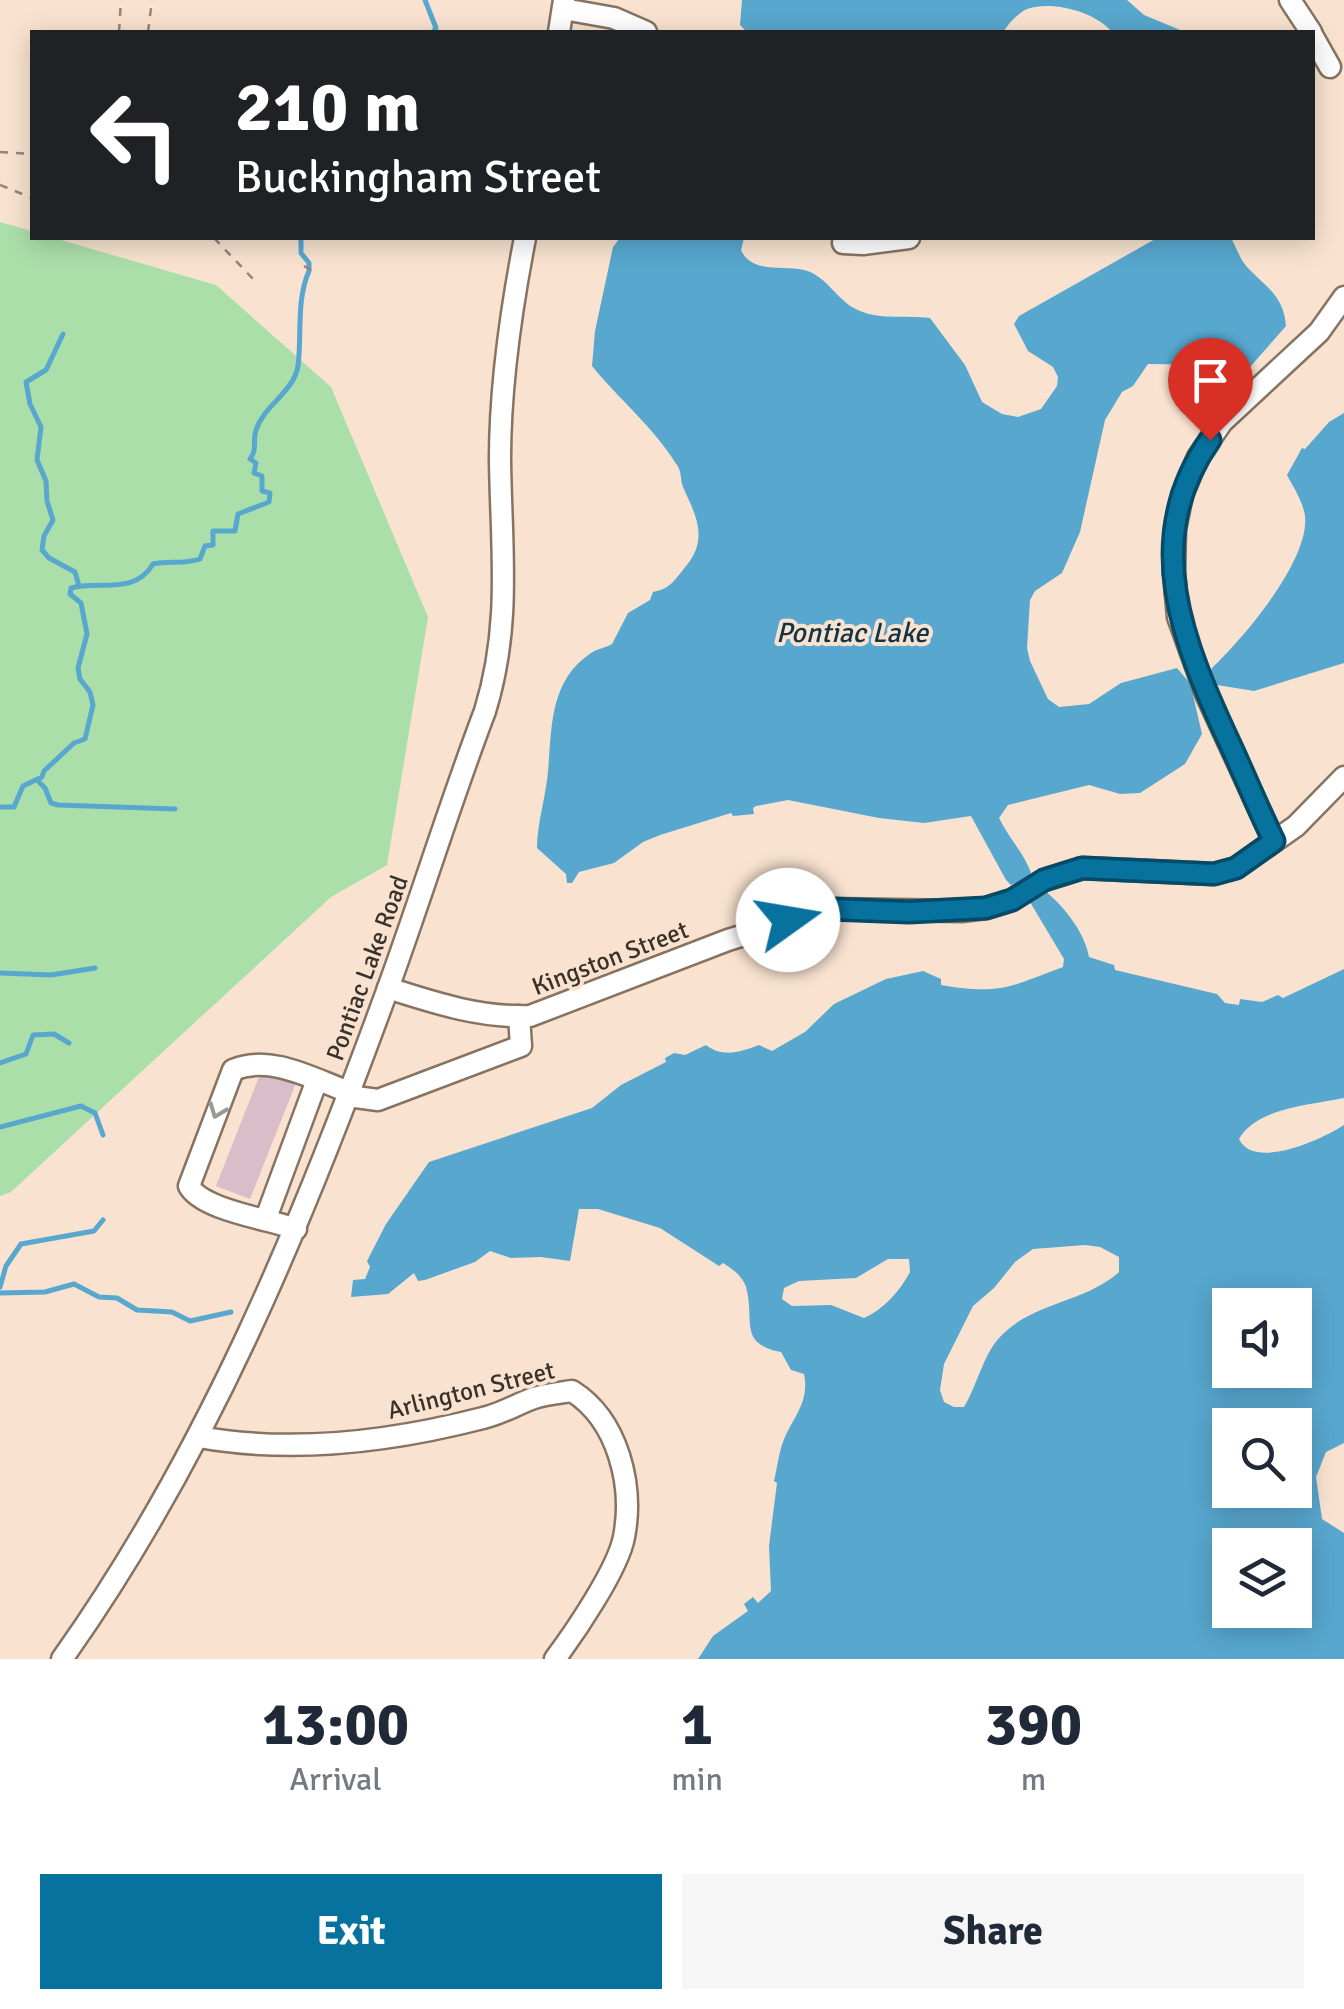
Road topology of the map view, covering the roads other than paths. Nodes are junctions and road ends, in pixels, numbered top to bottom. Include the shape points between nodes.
1 (1290, 0) edge
2 (564, 4) edge
3 (559, 30) edge
4 (641, 30) edge
5 (1309, 30) edge
6 (1315, 40) edge
7 (1329, 69) edge
8 (525, 240) edge
9 (894, 240) edge
10 (843, 242) dead end
11 (1344, 297) edge
12 (1344, 777) edge
13 (1274, 841) junction
14 (388, 988) junction
15 (520, 1016) junction
16 (316, 1080) junction
17 (349, 1094) junction
18 (266, 1218) junction
19 (296, 1228) junction
20 (198, 1437) junction
21 (62, 1659) edge
22 (555, 1659) edge

1 - 5 street
2 - 3 street
2 - 4 street
6 - 7 street
8 - 14 street, Pontiac Lake Road via 502,420 502,646 486,710
9 - 10 street
11 - 13 street via 1319,332 1222,422 1198,457 1175,529 1178,617
12 - 13 street, Kingston Street
13 - 15 street, Kingston Street via 1236,868 1214,874 1082,868 986,908 830,909
14 - 15 street, Kingston Street via 468,1011
14 - 17 street, Pontiac Lake Road
15 - 17 street via 520,1046 378,1100
16 - 17 street
16 - 18 street
16 -> 18 street via 273,1064 233,1070 188,1186 194,1196
17 - 19 street, Pontiac Lake Road
18 - 19 street
19 - 20 street, Pontiac Lake Road
20 - 21 street, Pontiac Lake Road
20 - 22 street, Arlington Street via 245,1445 402,1436 572,1391 606,1426 620,1458 624,1539

